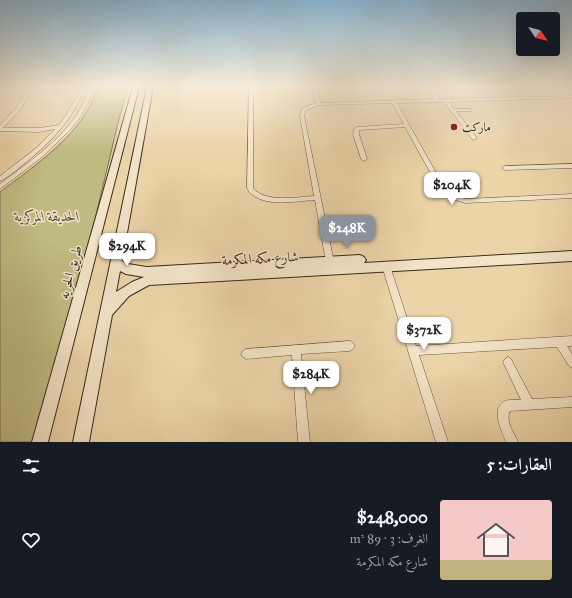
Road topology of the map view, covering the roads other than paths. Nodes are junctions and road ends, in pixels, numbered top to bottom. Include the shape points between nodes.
1 (14, 108) edge
2 (19, 108) edge
3 (73, 108) edge
4 (82, 108) edge
5 (130, 108) edge
6 (146, 108) edge
7 (250, 108) edge
8 (307, 108) edge
9 (397, 108) edge
10 (451, 108) edge
11 (453, 110) junction
12 (470, 110) dead end
13 (145, 112) junction
14 (129, 113) junction
15 (0, 123) edge
16 (407, 125) junction
17 (59, 127) junction
18 (0, 128) edge
19 (0, 133) edge
20 (49, 138) junction
21 (474, 138) dead end
22 (364, 159) dead end
23 (572, 166) edge
24 (505, 168) dead end
25 (0, 178) edge
26 (0, 187) edge
27 (572, 196) edge
28 (318, 198) junction
29 (572, 249) edge
30 (572, 256) edge
31 (463, 258) junction
32 (330, 262) junction
33 (116, 263) junction
34 (386, 266) junction
35 (189, 273) junction
36 (106, 313) junction
37 (572, 341) edge
38 (558, 342) junction
39 (350, 346) dead end
40 (296, 350) junction
41 (413, 351) junction
42 (246, 354) dead end
43 (508, 362) dead end
44 (572, 363) edge
45 (572, 402) edge
46 (529, 405) junction
47 (40, 442) edge
48 (81, 442) edge
49 (304, 442) edge
50 (442, 442) edge
51 (512, 442) edge

1 - 15 street
2 - 18 street
3 - 17 street
4 - 26 street via 69,126 47,148
5 - 14 main road, طريق الحريه
6 - 13 main road
7 - 28 street via 251,192 264,199
8 - 28 street via 302,112 302,116
9 - 16 street
10 - 11 street
11 - 12 lane
11 - 21 street
13 - 14 main road
13 - 33 main road
14 - 47 main road, طريق الحريه
16 - 22 street via 357,129 356,134
16 - 27 street via 442,188 458,199 472,201
17 - 18 street via 39,130
17 - 20 street
19 - 20 street via 40,134
20 - 25 street
23 - 24 street
28 - 32 street
29 - 31 main road, شارع مكه المكرمة
30 - 31 main road, شارع مكه المكرمة
31 - 32 main road, شارع مكه المكرمة
31 - 34 main road, شارع مكه المكرمة
32 - 35 main road, شارع مكه المكرمة
33 - 35 main road, شارع مكه المكرمة via 126,269 140,272
33 - 36 main road
34 - 35 main road, شارع مكه المكرمة
34 - 41 street
35 - 36 main road, شارع مكه المكرمة via 141,283 117,298
36 - 48 main road
37 - 38 street
38 - 41 street
38 - 44 street
39 - 40 street
40 - 42 street
40 - 49 street
41 - 50 street
43 - 46 street
45 - 46 street
46 - 51 street via 506,406 504,409 502,417

